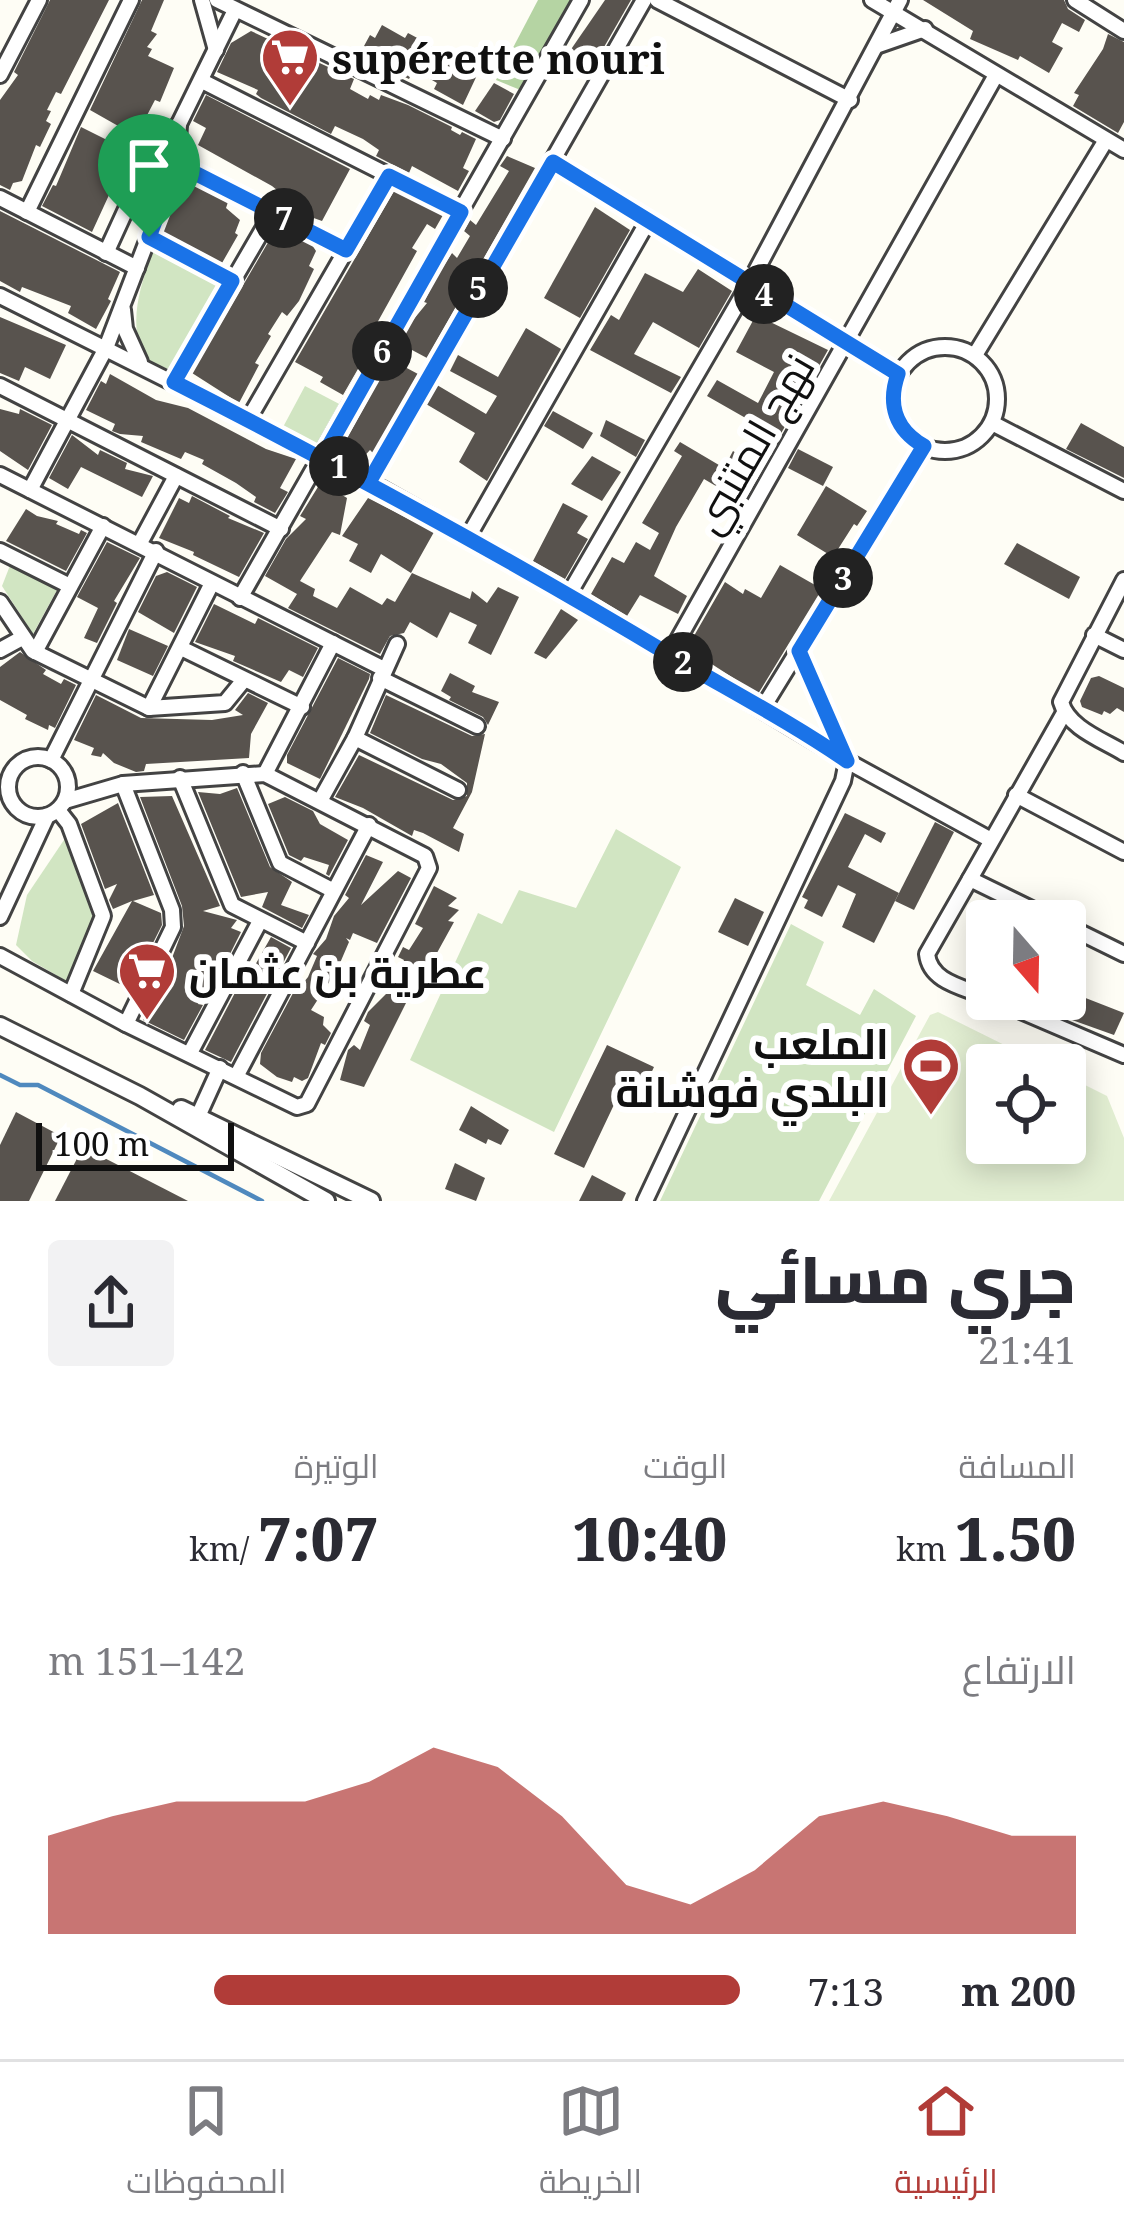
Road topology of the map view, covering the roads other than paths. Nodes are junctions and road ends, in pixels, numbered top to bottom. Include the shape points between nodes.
1 (39, 0) edge
2 (130, 0) edge
3 (202, 0) edge
4 (217, 0) edge
5 (581, 0) edge
6 (644, 0) edge
7 (657, 0) edge
8 (872, 0) edge
9 (1075, 0) edge
10 (899, 6) edge
11 (1101, 8) edge
12 (235, 10) junction
13 (925, 29) junction
14 (1124, 31) edge
15 (879, 45) junction
16 (216, 50) junction
17 (0, 75) edge
18 (996, 75) junction
19 (202, 81) junction
20 (850, 100) junction
21 (179, 124) junction
22 (503, 140) junction
23 (1106, 140) junction
24 (1124, 150) edge
25 (553, 162) junction
26 (177, 164) junction
27 (389, 176) junction
28 (0, 198) edge
29 (27, 212) junction
30 (273, 212) junction
31 (461, 212) junction
32 (648, 221) junction
33 (149, 237) junction
34 (346, 250) junction
35 (106, 253) junction
36 (137, 268) junction
37 (232, 281) junction
38 (748, 284) junction
39 (0, 296) edge
40 (123, 304) junction
41 (847, 343) junction
42 (106, 348) junction
43 (975, 355) junction
44 (143, 366) junction
45 (898, 374) junction
46 (174, 382) junction
47 (0, 386) edge
48 (248, 420) junction
49 (66, 421) junction
50 (992, 423) junction
51 (924, 446) junction
52 (322, 458) junction
53 (0, 475) edge
54 (176, 476) junction
55 (369, 482) junction
56 (30, 490) junction
57 (1124, 491) edge
58 (103, 526) junction
59 (280, 529) junction
60 (468, 537) junction
61 (140, 543) junction
62 (156, 551) junction
63 (1, 554) edge
64 (1124, 580) edge
65 (212, 583) junction
66 (70, 586) junction
67 (569, 594) junction
68 (240, 598) junction
69 (0, 602) edge
70 (1094, 635) junction
71 (22, 638) junction
72 (333, 643) junction
73 (397, 644) dead end
74 (181, 648) junction
75 (0, 650) edge
76 (1124, 650) edge
77 (799, 651) junction
78 (35, 652) junction
79 (670, 655) junction
80 (382, 674) junction
81 (93, 681) junction
82 (243, 681) junction
83 (302, 707) junction
84 (149, 708) junction
85 (762, 710) junction
86 (1070, 718) junction
87 (478, 726) dead end
88 (355, 737) junction
89 (1124, 753) edge
90 (51, 760) junction
91 (847, 761) junction
92 (0, 769) edge
93 (243, 773) junction
94 (265, 773) junction
95 (180, 778) junction
96 (123, 784) junction
97 (458, 790) dead end
98 (1016, 795) junction
99 (5, 798) edge
100 (320, 801) junction
101 (57, 809) junction
102 (369, 825) junction
103 (991, 840) junction
104 (1124, 852) edge
105 (970, 879) junction
106 (332, 890) junction
107 (1013, 900) edge
108 (0, 917) edge
109 (260, 921) junction
110 (1086, 935) edge
111 (307, 943) junction
112 (1124, 954) edge
113 (0, 956) edge
114 (966, 988) edge
115 (71, 994) junction
116 (1042, 1020) edge
117 (126, 1024) junction
118 (0, 1026) edge
119 (190, 1053) junction
120 (1124, 1055) edge
121 (220, 1068) junction
122 (237, 1075) junction
123 (195, 1122) junction
124 (326, 1201) edge
125 (371, 1201) edge
126 (645, 1201) edge

1 - 17 street
2 - 29 street
3 - 16 street
4 - 12 street
5 - 22 street
6 - 25 street
7 - 20 street
8 - 10 street
9 - 11 street
10 - 13 street
10 - 15 street
11 - 14 street
12 - 16 street
12 - 22 street
13 - 15 street
13 - 18 street
15 - 20 street
16 - 19 street
18 - 23 street
18 - 41 street, نهج المتنبي
19 - 21 street
19 - 27 street
20 - 38 street
21 - 26 street
21 - 35 street via 155,146
22 - 31 street
23 - 24 street
23 - 43 street
25 - 32 street
25 - 55 street
26 - 30 street
26 - 33 street
27 - 31 street
27 - 34 street
28 - 29 street
29 - 35 street
30 - 34 street
30 - 37 street
31 - 52 street
32 - 38 street
32 - 60 street
33 - 36 street
33 - 37 street
34 - 48 street
35 - 36 street
36 - 40 street
37 - 46 street
38 - 41 street
38 - 67 street
39 - 42 street
40 - 42 street
40 - 44 street via 124,329
41 - 45 street
41 - 79 street, نهج المتنبي
42 - 44 street
42 - 49 street
43 - 45 street via 933,348
43 - 50 street via 995,382
44 - 46 street
45 - 51 street via 896,416
46 - 48 street
47 - 49 street
48 - 52 street
49 - 54 street
49 - 56 street
50 - 51 street via 959,449
50 - 57 street
51 - 77 street
52 - 55 street
52 - 59 street
53 - 56 street
54 - 59 street
54 - 61 street
55 - 60 street
56 - 58 street
58 - 61 street
58 - 66 street
59 - 68 street
60 - 67 street
61 - 62 street
62 - 65 street
62 - 81 street
63 - 66 street
64 - 70 street
65 - 68 street
65 - 74 street
66 - 78 street
67 - 79 street
68 - 72 street
69 - 71 street
70 - 76 street
70 - 86 street via 1061,703
71 - 75 street
71 - 78 street
72 - 80 street
72 - 83 street
73 - 80 street
74 - 82 street
74 - 84 street
77 - 85 street
77 - 91 street
78 - 81 street
79 - 85 street
80 - 87 street
80 - 88 street
81 - 84 street
81 - 90 street
82 - 83 street
82 - 84 street via 226,703
83 - 94 street
85 - 91 street
86 - 89 street
86 - 98 street
88 - 97 street
88 - 100 street
90 - 99 street via 17,764
90 - 101 street via 66,778
91 - 103 street
91 - 126 street
92 - 99 street
93 - 94 street
93 - 95 street
93 - 106 street via 280,862
94 - 100 street
95 - 96 street
95 - 109 street via 229,900
96 - 101 street
96 - 117 street via 173,919
98 - 103 street
98 - 104 street
99 - 101 street via 24,814
100 - 102 street
101 - 108 street
101 - 115 street via 103,916
102 - 106 street
102 - 122 street via 425,856 429,868 307,1104 297,1107
103 - 105 street
105 - 107 street
105 - 114 street via 927,954 934,974
106 - 111 street
109 - 111 street
109 - 119 street
110 - 112 street
111 - 122 street
113 - 115 street
115 - 117 street
116 - 120 street
117 - 119 street
118 - 123 street
119 - 121 street
121 - 122 street
121 - 123 street
123 - 124 street
123 - 125 street

